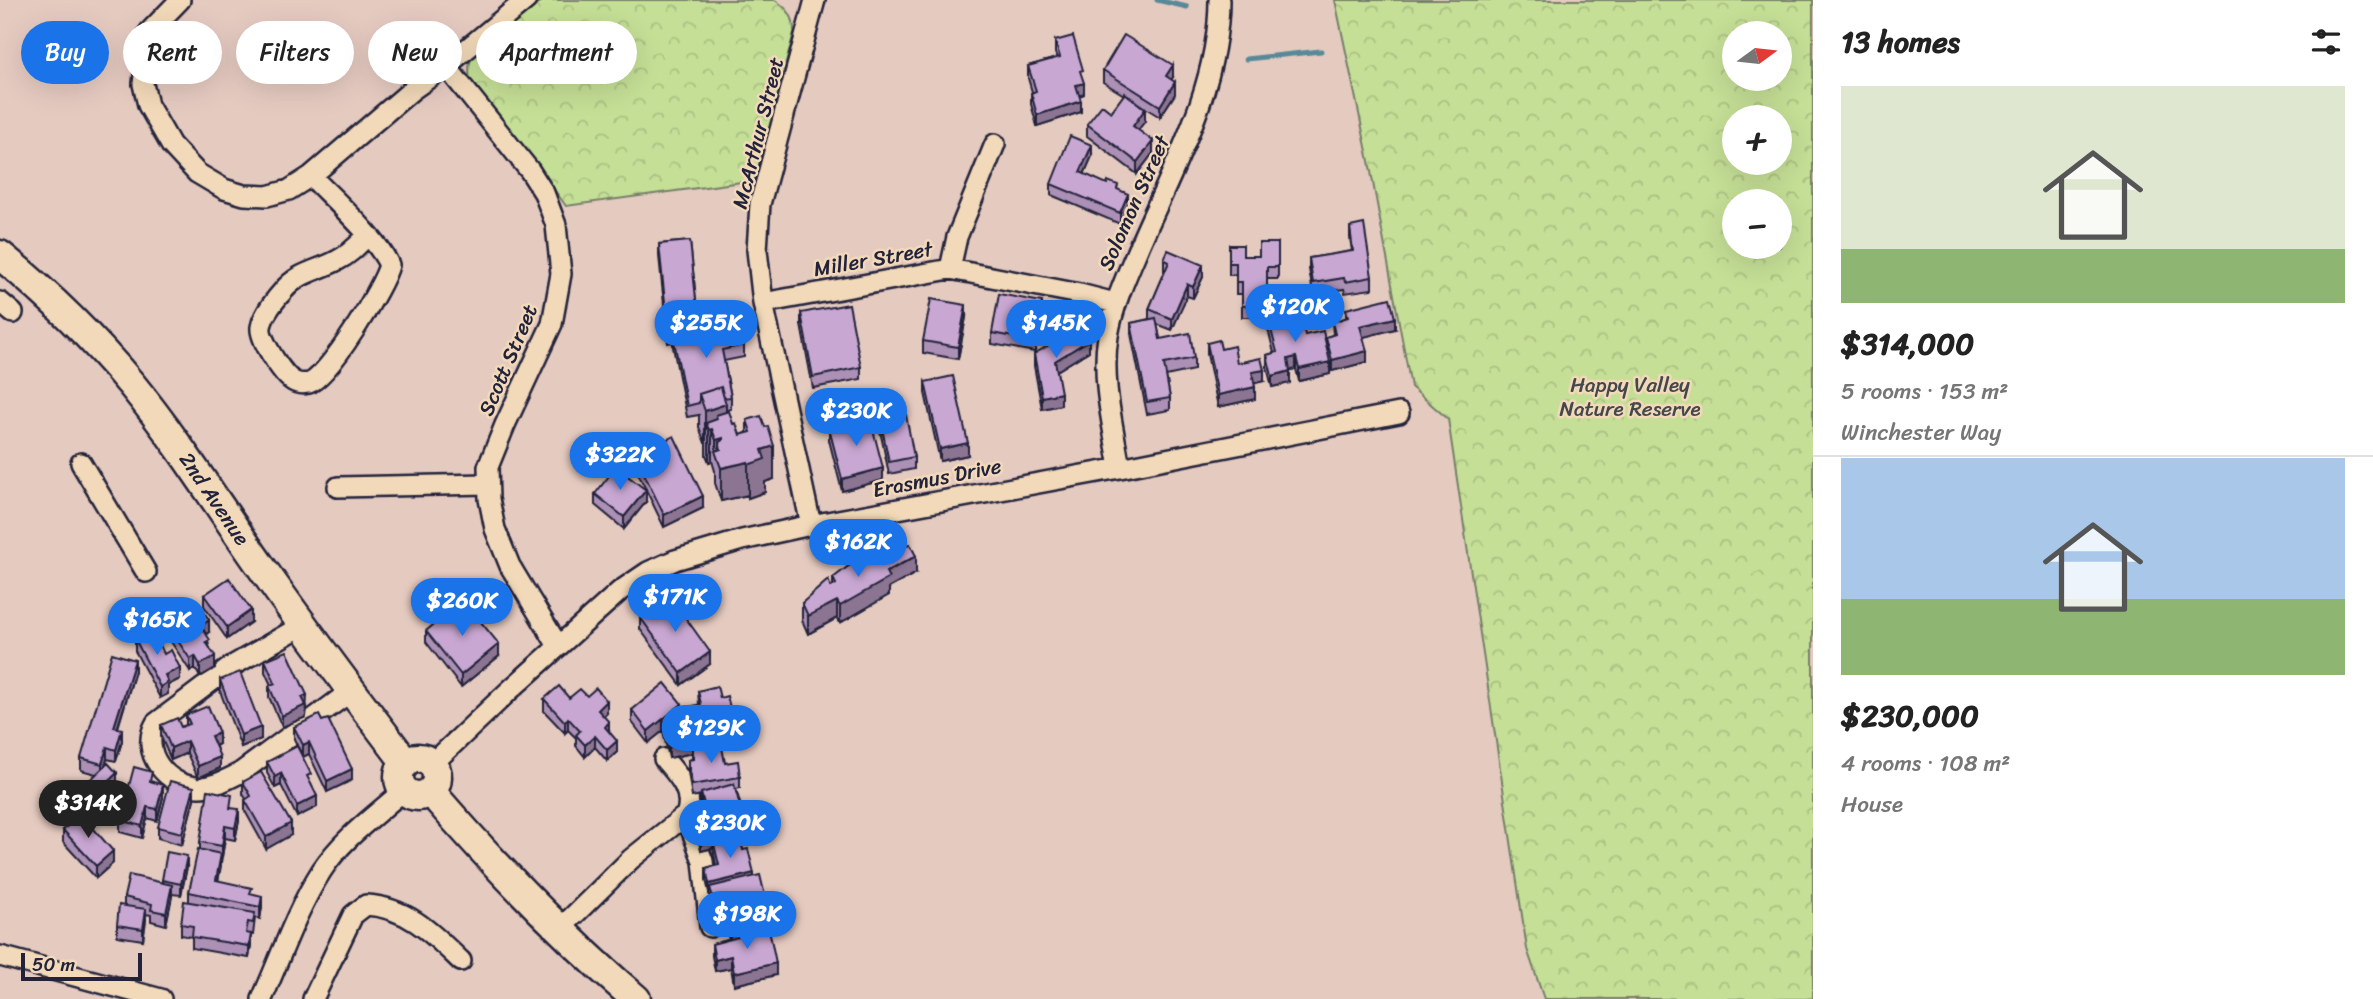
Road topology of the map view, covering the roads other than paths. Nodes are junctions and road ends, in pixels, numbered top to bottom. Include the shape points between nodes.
1 (180, 0) edge
2 (526, 0) edge
3 (815, 0) edge
4 (1219, 0) edge
5 (462, 53) edge
6 (420, 84) edge
7 (460, 84) edge
8 (995, 144) dead end
9 (311, 176) junction
10 (368, 236) junction
11 (0, 255) edge
12 (950, 268) junction
13 (763, 303) junction
14 (1115, 303) junction
15 (1399, 413) dead end
16 (81, 463) dead end
17 (1120, 468) junction
18 (488, 484) junction
19 (338, 487) dead end
20 (811, 525) junction
21 (146, 572) dead end
22 (303, 625) junction
23 (558, 646) junction
24 (351, 691) junction
25 (664, 759) dead end
26 (418, 777) junction
27 (686, 815) junction
28 (710, 927) dead end
29 (559, 930) junction
30 (0, 956) edge
31 (461, 961) dead end
32 (161, 999) edge
33 (262, 999) edge
34 (313, 999) edge
35 (636, 999) edge

1 - 9 street via 149,32 144,65 148,105 171,145 197,173 244,195 267,196 289,190
2 - 5 street
3 - 13 street, McArthur Street via 760,204 757,250
4 - 14 street, Solomon Street via 1215,45 1191,130
6 - 9 street
7 - 18 street, Scott Street via 544,193 556,225 561,274 552,324 488,467
8 - 12 street via 957,237
9 - 10 street
10 - 10 street via 349,254 293,279 262,323 264,340 294,382 320,377 387,274 385,256
11 - 22 street, 2nd Avenue via 82,328 133,386
12 - 13 street, Miller Street
12 - 14 street, Miller Street
13 - 20 street, McArthur Street
14 - 17 street, Solomon Street via 1105,359
15 - 17 street, Erasmus Drive
16 - 21 street
17 - 20 street, Erasmus Drive
18 - 19 street
18 - 23 street, Scott Street via 495,529 510,566
20 - 23 street, Erasmus Drive via 709,549 648,572
22 - 24 street, 2nd Avenue
22 - 24 street via 232,666 156,723 150,734 161,769 189,786 220,783
23 - 26 street, Erasmus Drive
24 - 26 street, 2nd Avenue
25 - 27 street via 685,789 690,806
26 - 29 street, 2nd Avenue
26 - 33 street, Erasmus Drive via 353,834 323,869
27 - 28 street via 703,861
27 - 29 street via 631,859
29 - 35 street, 2nd Avenue
30 - 32 street
31 - 34 street via 422,924 366,905 353,915

